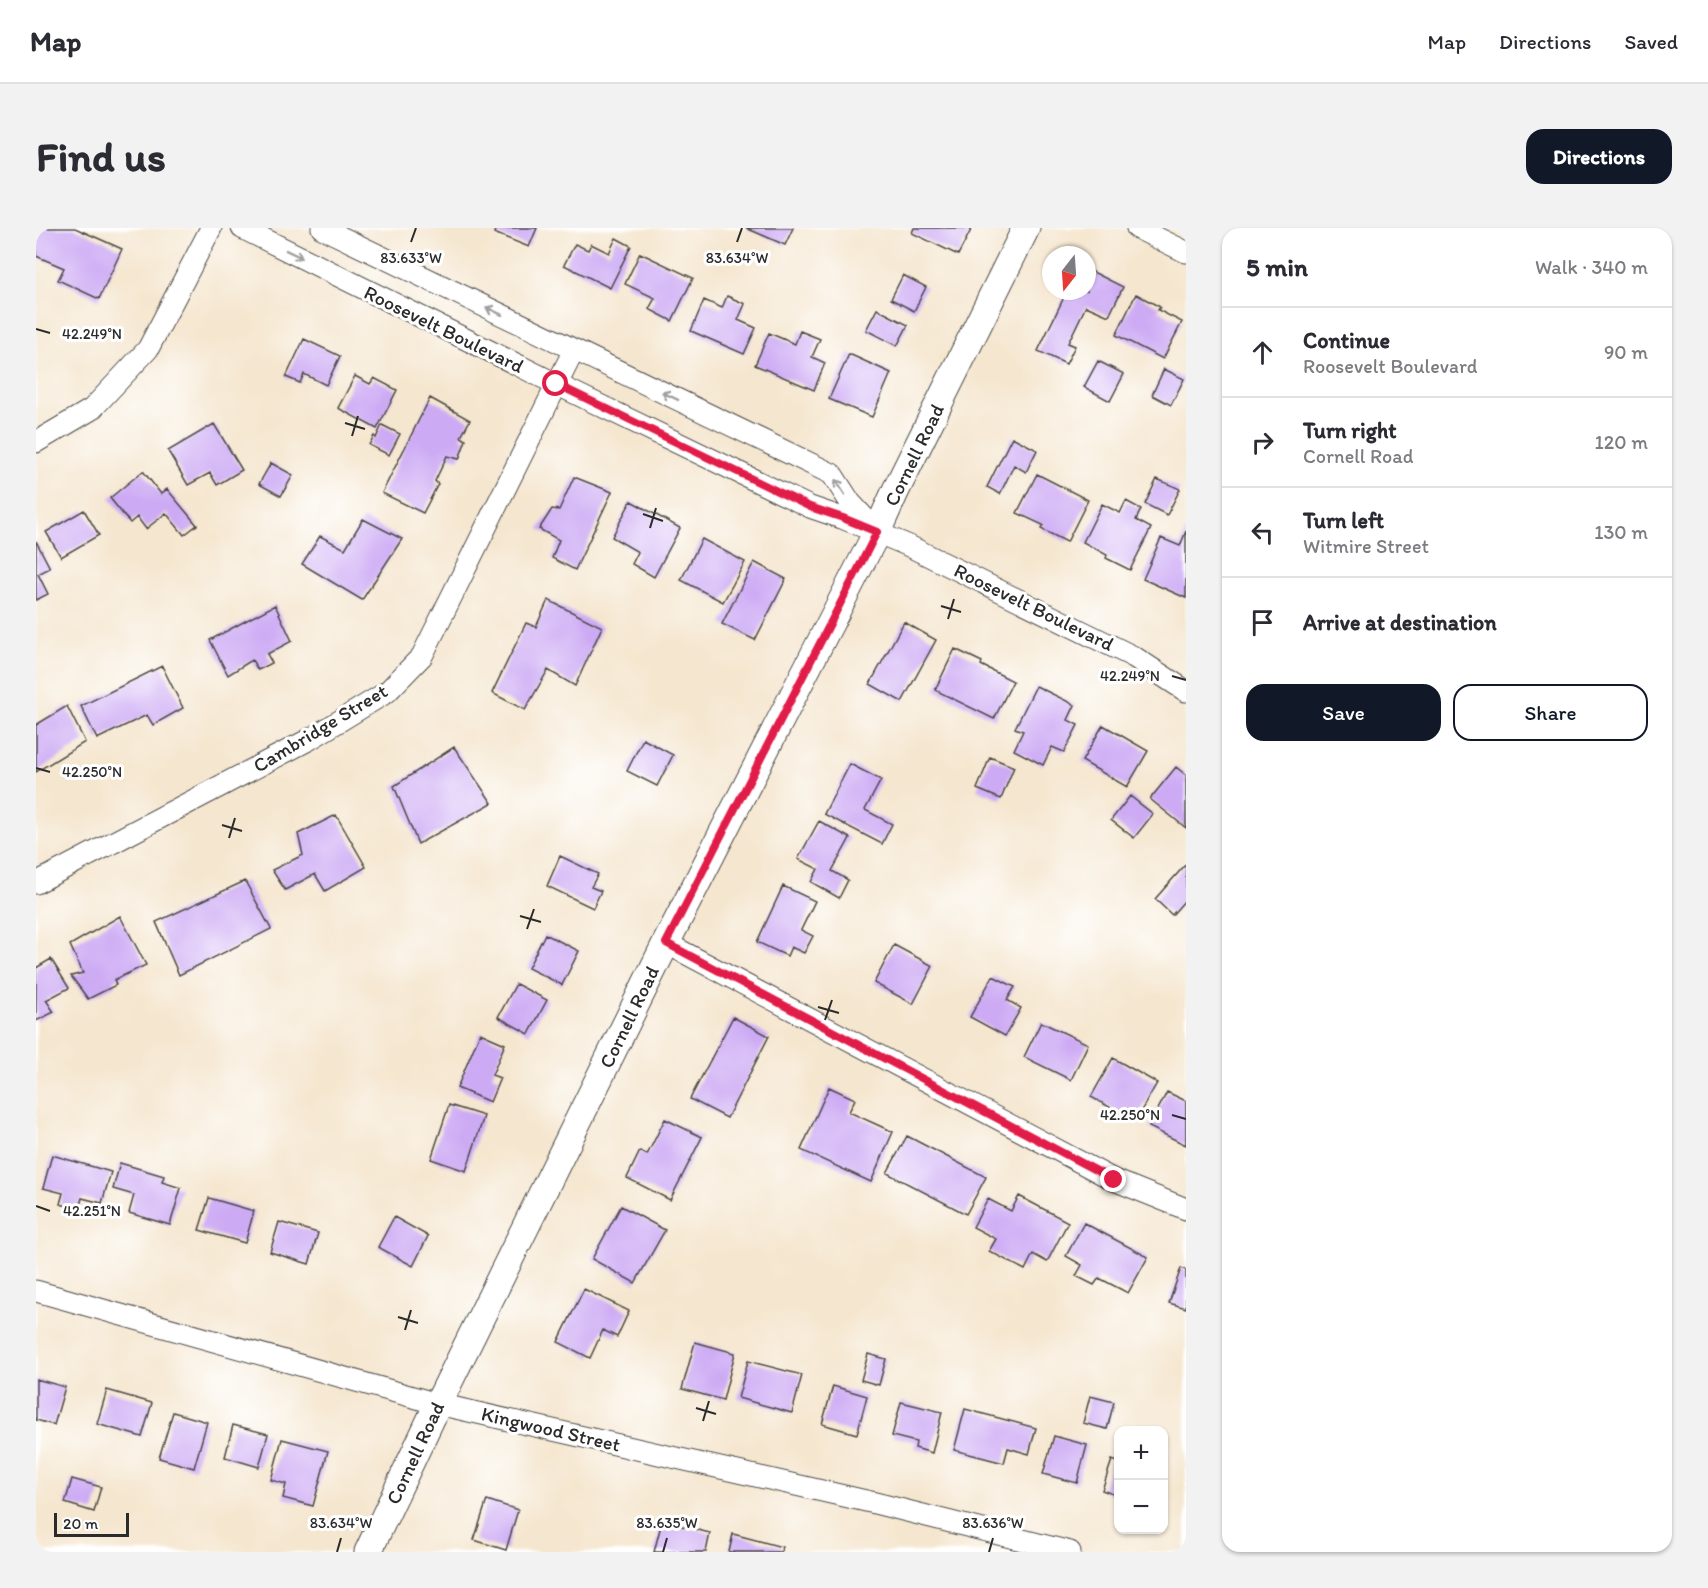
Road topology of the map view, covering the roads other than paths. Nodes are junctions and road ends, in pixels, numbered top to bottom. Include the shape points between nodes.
1 (211, 228) edge
2 (242, 228) edge
3 (322, 228) edge
4 (1026, 228) edge
5 (1137, 228) edge
6 (1186, 252) edge
7 (574, 350) junction
8 (556, 384) junction
9 (36, 442) edge
10 (877, 532) junction
11 (1186, 691) edge
12 (36, 883) edge
13 (666, 943) junction
14 (1186, 1209) edge
15 (36, 1291) edge
16 (438, 1404) junction
17 (368, 1552) edge
18 (1070, 1552) edge

1 - 9 street via 148,349 92,409
2 -> 8 street, Roosevelt Boulevard
7 -> 3 street, Roosevelt Boulevard
4 - 10 street, Cornell Road
5 - 6 street
7 - 8 street, Cambridge Street
10 -> 7 street, Roosevelt Boulevard via 832,474
8 - 10 street, Roosevelt Boulevard via 810,507
8 - 12 street, Cambridge Street via 422,656 387,692 310,739
10 - 11 street, Roosevelt Boulevard via 1134,657
10 - 13 street, Cornell Road
13 - 14 street via 1114,1180
13 - 16 street, Cornell Road
15 - 16 street, Kingwood Street
16 - 17 street, Cornell Road
16 - 18 street, Kingwood Street via 875,1503

